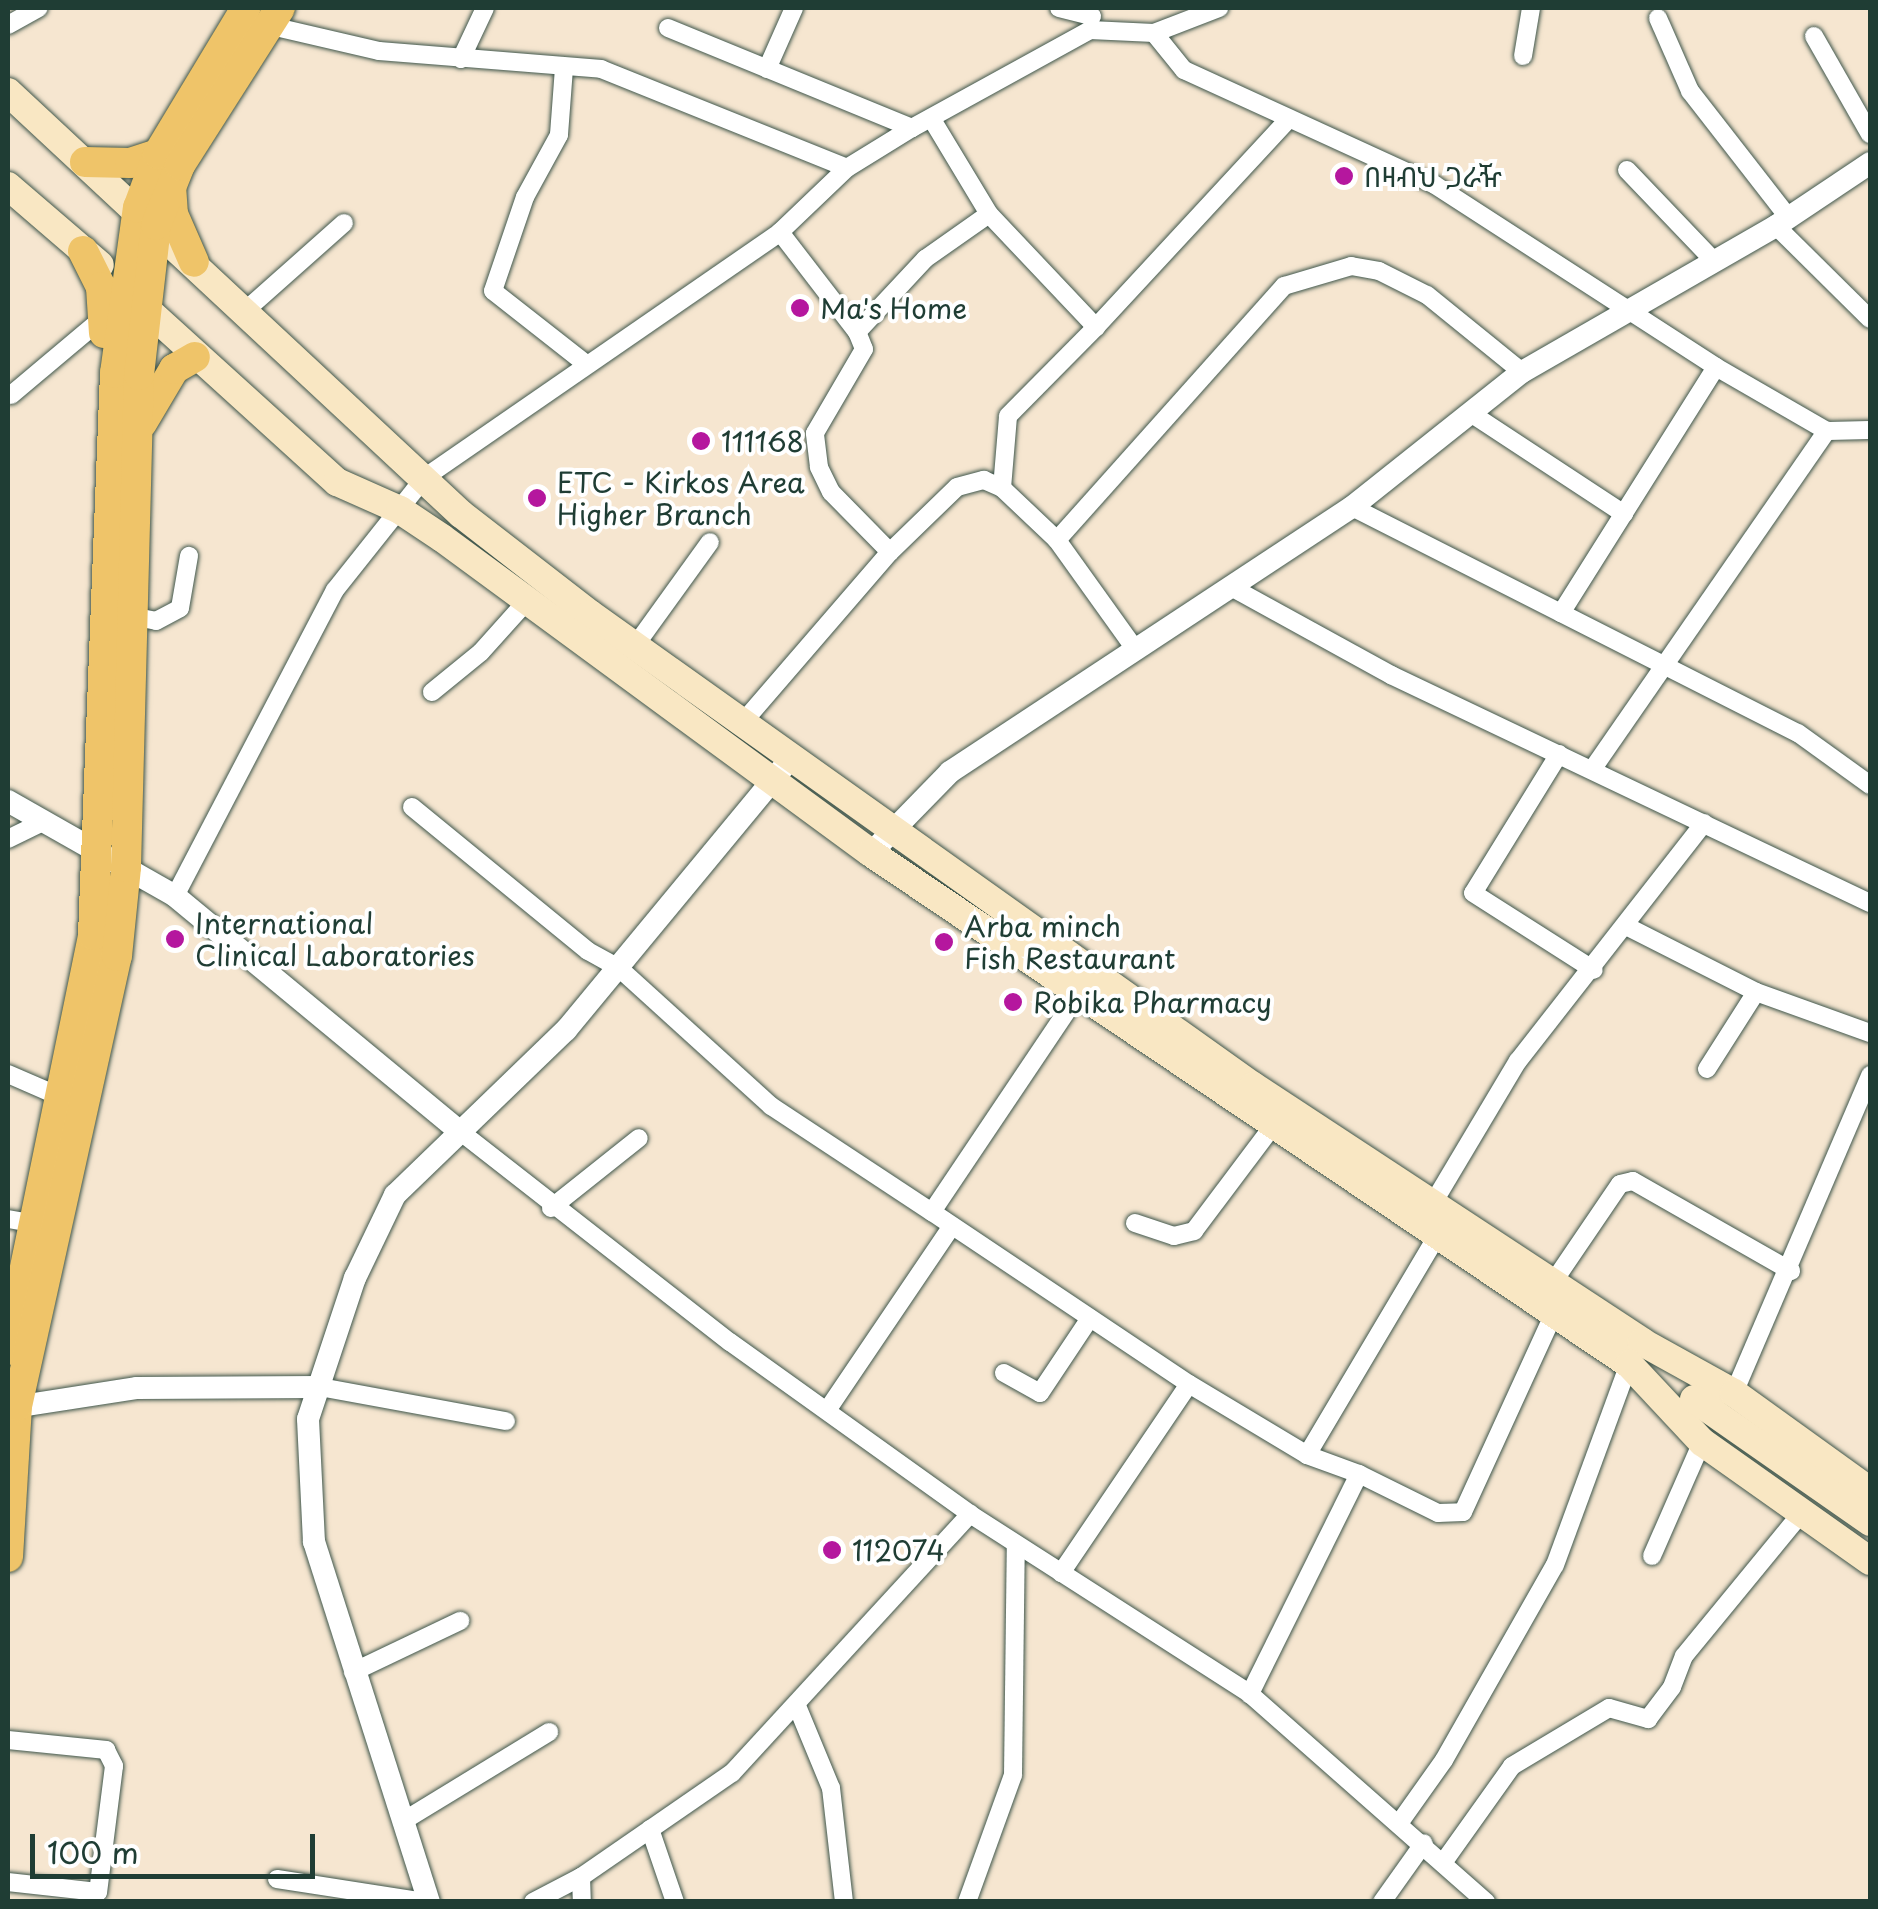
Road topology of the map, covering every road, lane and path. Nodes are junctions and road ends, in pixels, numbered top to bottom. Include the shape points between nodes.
1 (39, 8) edge
2 (485, 8) edge
3 (794, 8) edge
4 (1059, 8) edge
5 (1219, 8) edge
6 (1531, 8) edge
7 (264, 13) edge
8 (1092, 18) edge
9 (1658, 18) dead end
10 (8, 24) edge
11 (668, 28) dead end
12 (1154, 34) junction
13 (1814, 36) dead end
14 (1524, 56) dead end
15 (461, 59) junction
16 (564, 68) junction
17 (767, 69) junction
18 (8, 92) edge
19 (931, 118) junction
20 (1286, 122) junction
21 (912, 128) junction
22 (1870, 134) edge
23 (158, 154) junction
24 (85, 162) junction
25 (1870, 163) edge
26 (847, 168) junction
27 (1626, 170) dead end
28 (171, 183) junction
29 (8, 186) edge
30 (988, 214) junction
31 (147, 217) junction
32 (1782, 222) junction
33 (344, 223) dead end
34 (780, 232) junction
35 (84, 251) junction
36 (1713, 260) junction
37 (194, 262) junction
38 (134, 298) junction
39 (1625, 308) junction
40 (246, 310) junction
41 (104, 317) junction
42 (1870, 319) edge
43 (1096, 326) junction
44 (858, 332) junction
45 (195, 356) junction
46 (586, 364) junction
47 (1716, 367) junction
48 (1522, 372) junction
49 (11, 395) dead end
50 (1472, 414) junction
51 (126, 430) junction
52 (1870, 430) edge
53 (1828, 432) junction
54 (424, 478) junction
55 (1002, 488) junction
56 (1352, 507) junction
57 (400, 510) junction
58 (1624, 514) junction
59 (1056, 540) junction
60 (710, 542) dead end
61 (890, 552) junction
62 (188, 556) dead end
63 (1231, 587) junction
64 (524, 603) junction
65 (1561, 613) junction
66 (130, 616) junction
67 (635, 646) junction
68 (1134, 649) junction
69 (1661, 669) junction
70 (432, 692) dead end
71 (744, 721) junction
72 (1559, 754) junction
73 (792, 757) junction
74 (1594, 766) junction
75 (771, 783) junction
76 (1870, 785) edge
77 (8, 801) edge
78 (412, 807) dead end
79 (43, 822) junction
80 (1704, 822) junction
81 (891, 828) junction
82 (8, 839) edge
83 (871, 853) junction
84 (113, 859) junction
85 (175, 896) junction
86 (1870, 904) edge
87 (1626, 926) junction
88 (620, 969) junction
89 (1594, 970) junction
90 (1756, 992) junction
91 (1077, 996) junction
92 (1870, 1033) edge
93 (1706, 1069) dead end
94 (8, 1074) edge
95 (1870, 1075) edge
96 (61, 1097) junction
97 (1272, 1128) junction
98 (457, 1129) junction
99 (639, 1138) dead end
100 (552, 1208) junction
101 (932, 1212) junction
102 (1439, 1220) junction
103 (19, 1221) edge
104 (1135, 1223) dead end
105 (952, 1226) junction
106 (1791, 1271) junction
107 (1554, 1281) junction
108 (1553, 1315) junction
109 (1090, 1318) junction
110 (8, 1350) edge
111 (1636, 1353) junction
112 (1004, 1373) dead end
113 (1189, 1384) junction
114 (320, 1387) junction
115 (1734, 1393) junction
116 (12, 1407) edge
117 (828, 1409) junction
118 (506, 1421) dead end
119 (1702, 1442) junction
120 (1307, 1455) junction
121 (1359, 1474) junction
122 (1870, 1491) edge
123 (1804, 1510) junction
124 (970, 1514) junction
125 (1870, 1522) edge
126 (1016, 1545) junction
127 (1652, 1556) dead end
128 (8, 1557) edge
129 (1870, 1561) edge
130 (1061, 1573) junction
131 (460, 1621) dead end
132 (354, 1672) junction
133 (1250, 1694) junction
134 (797, 1706) junction
135 (549, 1732) dead end
136 (8, 1740) edge
137 (405, 1820) junction
138 (1400, 1822) junction
139 (650, 1829) junction
140 (1424, 1843) junction
141 (1445, 1860) junction
142 (581, 1877) junction
143 (277, 1878) dead end
144 (8, 1882) edge
145 (427, 1902) edge
146 (533, 1902) edge
147 (582, 1902) edge
148 (675, 1902) edge
149 (844, 1902) edge
150 (967, 1902) edge
151 (1382, 1902) edge
152 (1486, 1902) edge

1 - 10 street
2 - 15 street
3 - 17 street
4 - 8 street
5 - 12 street
6 - 14 street
7 - 15 street via 379,51
7 - 23 main road
7 - 28 main road
8 - 12 street
8 - 19 street
9 - 32 street via 1690,91
11 - 17 street
12 - 20 street via 1184,70
13 - 22 street
15 - 16 street
16 - 26 street via 601,68
16 - 46 street via 558,135 525,197 493,291
17 - 21 street
18 - 24 main road
19 - 21 street
19 - 30 street
20 - 39 street via 1435,184
20 - 43 street
21 - 26 street
23 - 24 main road via 130,163
23 - 31 main road
24 - 31 main road
25 - 32 street
26 - 34 street
27 - 36 street
28 - 31 main road
28 - 37 main road via 174,214
29 - 35 main road
30 - 43 street
30 - 44 street via 925,260
31 - 37 main road
31 - 38 main road
32 - 36 street
32 - 42 street
33 - 40 street
34 - 44 street
34 - 46 street
35 - 38 main road
35 - 41 main road via 101,287
36 - 39 street
37 - 40 main road
38 - 45 main road
38 - 51 main road
39 - 47 street
39 - 48 street
40 - 54 main road
41 - 49 street
41 - 51 main road via 103,395
43 - 55 street via 1008,416
44 - 61 street via 864,349 823,415 814,448 831,492
45 - 51 main road via 174,369
45 - 57 main road via 337,482
46 - 54 street
47 - 53 street
47 - 58 street
48 - 50 street
48 - 59 street via 1427,295 1380,271 1321,271 1284,286 1259,307
50 - 56 street
50 - 58 street
51 - 66 main road
51 - 84 main road
52 - 53 street
53 - 69 street
54 - 57 street
54 - 67 main road
55 - 59 street
55 - 61 street via 984,480 956,487
56 - 63 street
56 - 65 street
57 - 64 main road
57 - 85 street via 322,613 237,788
58 - 65 street
59 - 68 street
60 - 67 street
61 - 71 street
62 - 66 street via 180,608 156,621
63 - 68 street
63 - 72 street via 1306,631
64 - 70 street via 481,652
64 - 75 main road
65 - 69 street
66 - 84 main road
67 - 71 main road
68 - 81 street via 950,772
69 - 74 street
69 - 76 street via 1798,733
71 - 73 main road
72 - 74 street
72 - 89 street via 1473,893
73 - 75 street
73 - 81 main road
74 - 80 street
75 - 83 main road
75 - 88 street
77 - 79 street
78 - 88 street via 588,952
79 - 82 street
79 - 84 street
80 - 86 street
80 - 87 street
81 - 83 street
81 - 102 main road
83 - 91 main road
84 - 85 street
84 - 96 main road
84 - 116 main road via 117,956 88,1103
85 - 98 street
87 - 89 street
87 - 90 street
88 - 98 street via 566,1030
88 - 101 street via 771,1106
89 - 102 street via 1518,1061
90 - 92 street
90 - 93 street
91 - 97 main road
91 - 101 street
94 - 96 street
95 - 106 street
96 - 103 main road
97 - 102 main road
97 - 104 street via 1194,1231 1174,1236
98 - 100 street
98 - 114 street via 395,1194 374,1230
99 - 100 street
100 - 117 street
101 - 105 street
102 - 107 main road
102 - 108 main road
102 - 120 street
103 - 110 main road
105 - 109 street
105 - 117 street
106 - 107 street via 1633,1181 1620,1184
106 - 115 street
107 - 111 main road
108 - 111 main road
108 - 121 street via 1463,1512 1438,1513
109 - 112 street via 1040,1393
109 - 113 street
111 - 115 main road
111 - 119 main road
111 - 125 main road
111 - 138 street via 1555,1565 1444,1760
113 - 120 street
113 - 130 street
114 - 116 street via 156,1387
114 - 118 street
114 - 132 street via 305,1446 307,1496 314,1542
115 - 122 main road
116 - 128 main road
117 - 124 street
119 - 123 main road
119 - 127 street
120 - 121 street
121 - 133 street
123 - 129 main road
123 - 141 street via 1684,1656 1648,1719 1609,1708 1512,1766
124 - 126 street
124 - 134 street
126 - 130 street
126 - 150 street via 1013,1775
130 - 133 street
131 - 132 street
132 - 137 street
133 - 138 street
134 - 139 street via 732,1773
134 - 149 street via 831,1788
135 - 137 street
136 - 144 street via 106,1750 114,1766 98,1892
137 - 145 street
138 - 140 street
139 - 142 street
139 - 148 street
140 - 141 street
140 - 151 street
141 - 152 street
142 - 146 street
142 - 147 street
143 - 145 street

